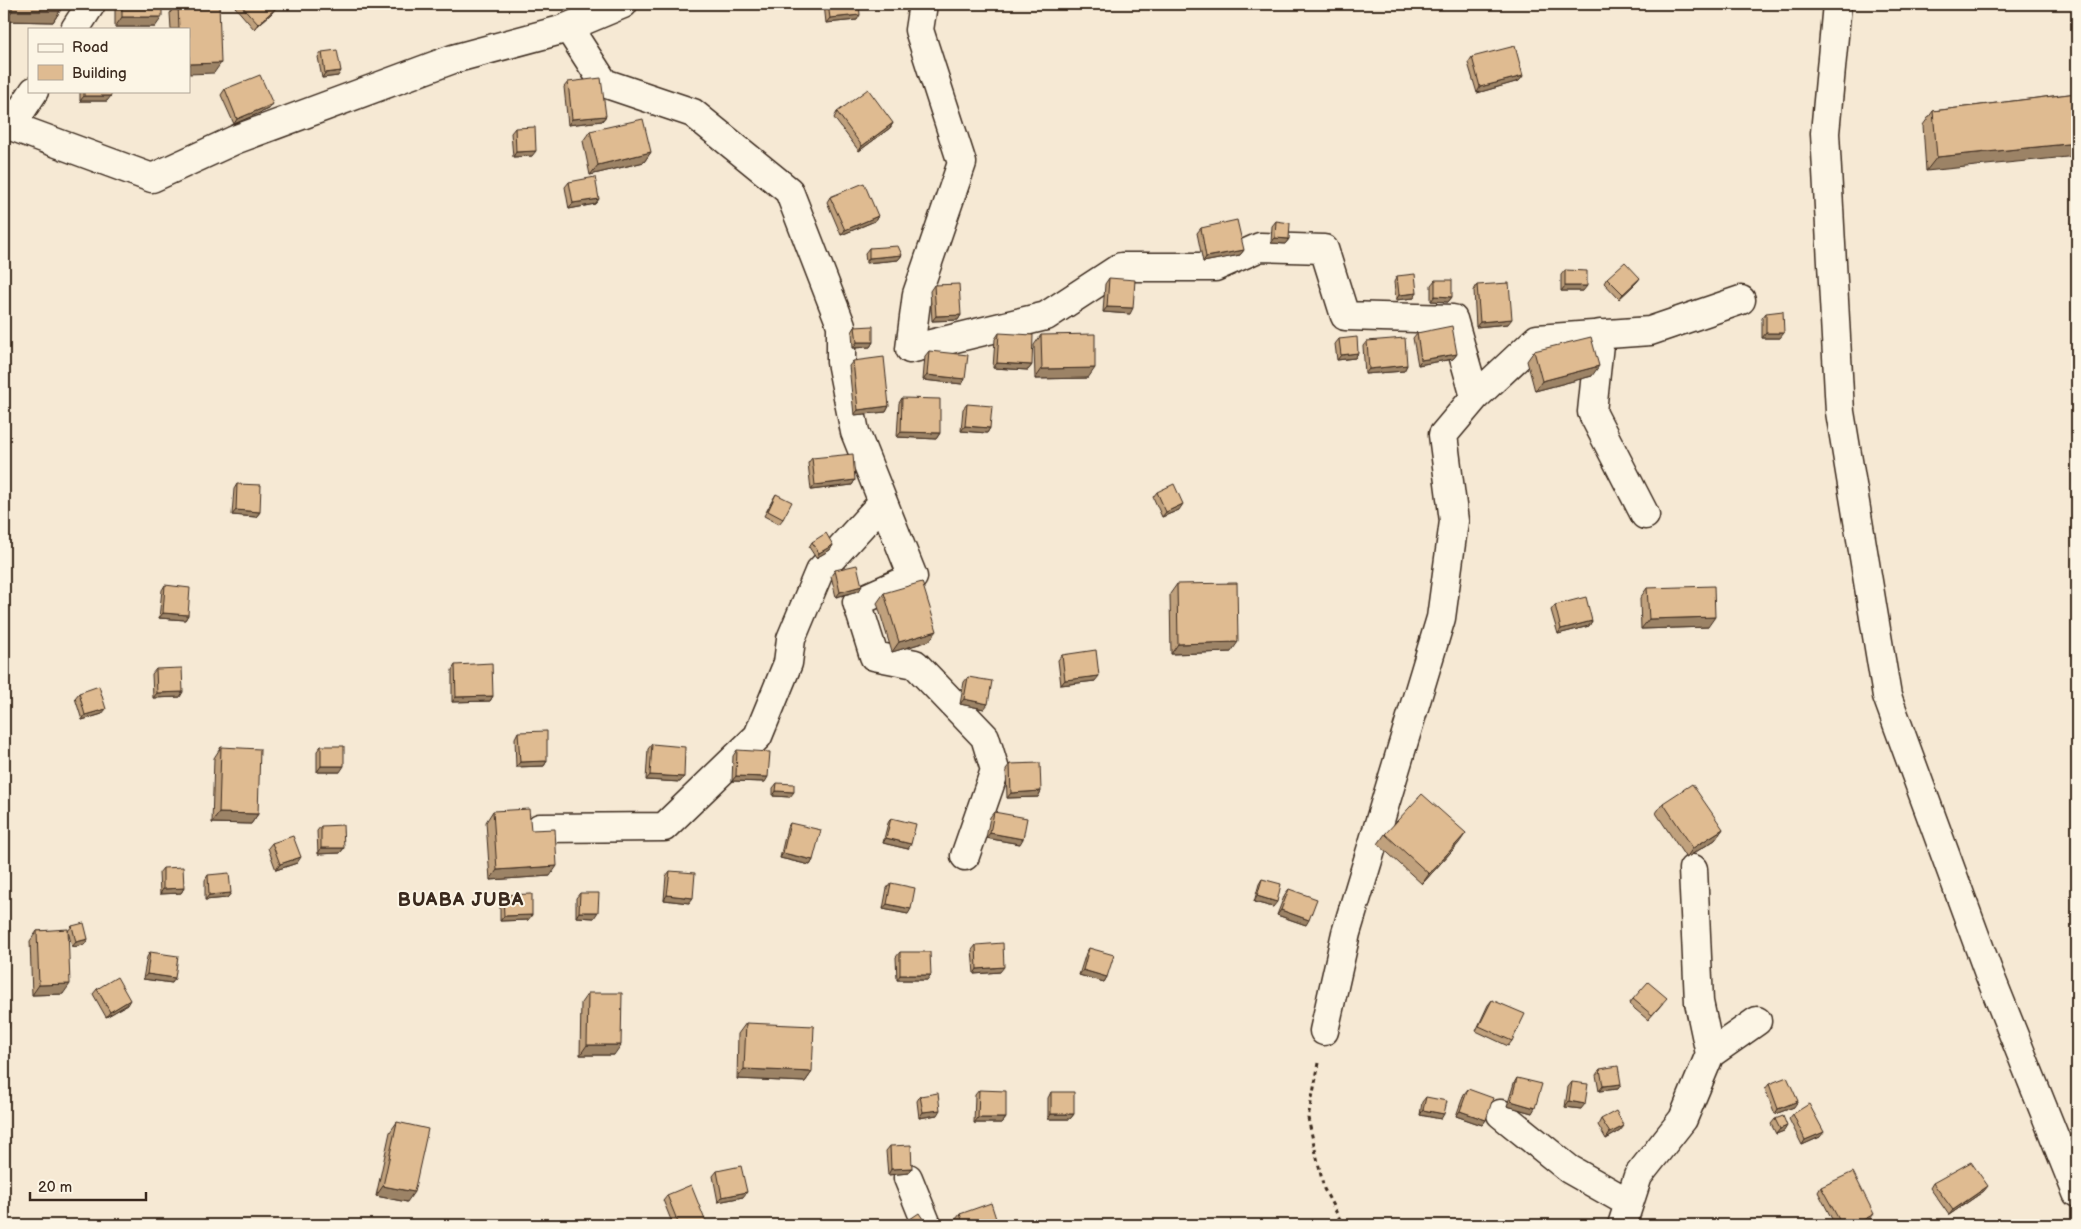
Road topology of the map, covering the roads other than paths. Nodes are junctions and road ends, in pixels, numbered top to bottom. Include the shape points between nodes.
1 (91, 4) edge
2 (623, 4) edge
3 (923, 4) edge
4 (1837, 4) edge
5 (568, 27) junction
6 (76, 28) edge
7 (33, 92) edge
8 (7, 126) edge
9 (1741, 300) dead end
10 (1600, 334) junction
11 (1475, 397) junction
12 (883, 502) junction
13 (1645, 515) dead end
14 (540, 828) edge
15 (966, 856) dead end
16 (1693, 869) dead end
17 (1757, 1021) dead end
18 (1324, 1031) road end
19 (1710, 1054) junction
20 (1501, 1114) dead end
21 (908, 1178) edge
22 (2077, 1193) edge
23 (1625, 1220) edge
24 (927, 1225) edge

1 - 6 street
2 - 5 street
3 - 11 street via 919,30 962,163 917,294 910,350 1046,316 1121,267 1215,267 1260,247 1324,249 1345,316 1453,319
4 - 22 street via 1825,133 1840,412 1886,696 1988,972
5 - 8 street via 453,59 237,139 152,178
5 - 12 street via 604,83 693,113 789,191 841,325 841,362 855,432
7 - 8 street
9 - 10 street via 1650,331
10 - 11 street via 1537,339
10 - 13 street via 1592,412
11 - 18 street via 1443,435 1454,521 1442,618 1346,933
12 - 14 street via 819,572 790,639 788,663 758,736 664,827
12 - 15 street via 913,577 857,602 874,656 915,664 985,737 995,770
16 - 19 street via 1699,1002
17 - 19 street
19 - 23 street via 1683,1119 1638,1176
20 - 23 street via 1570,1169
21 - 24 street

